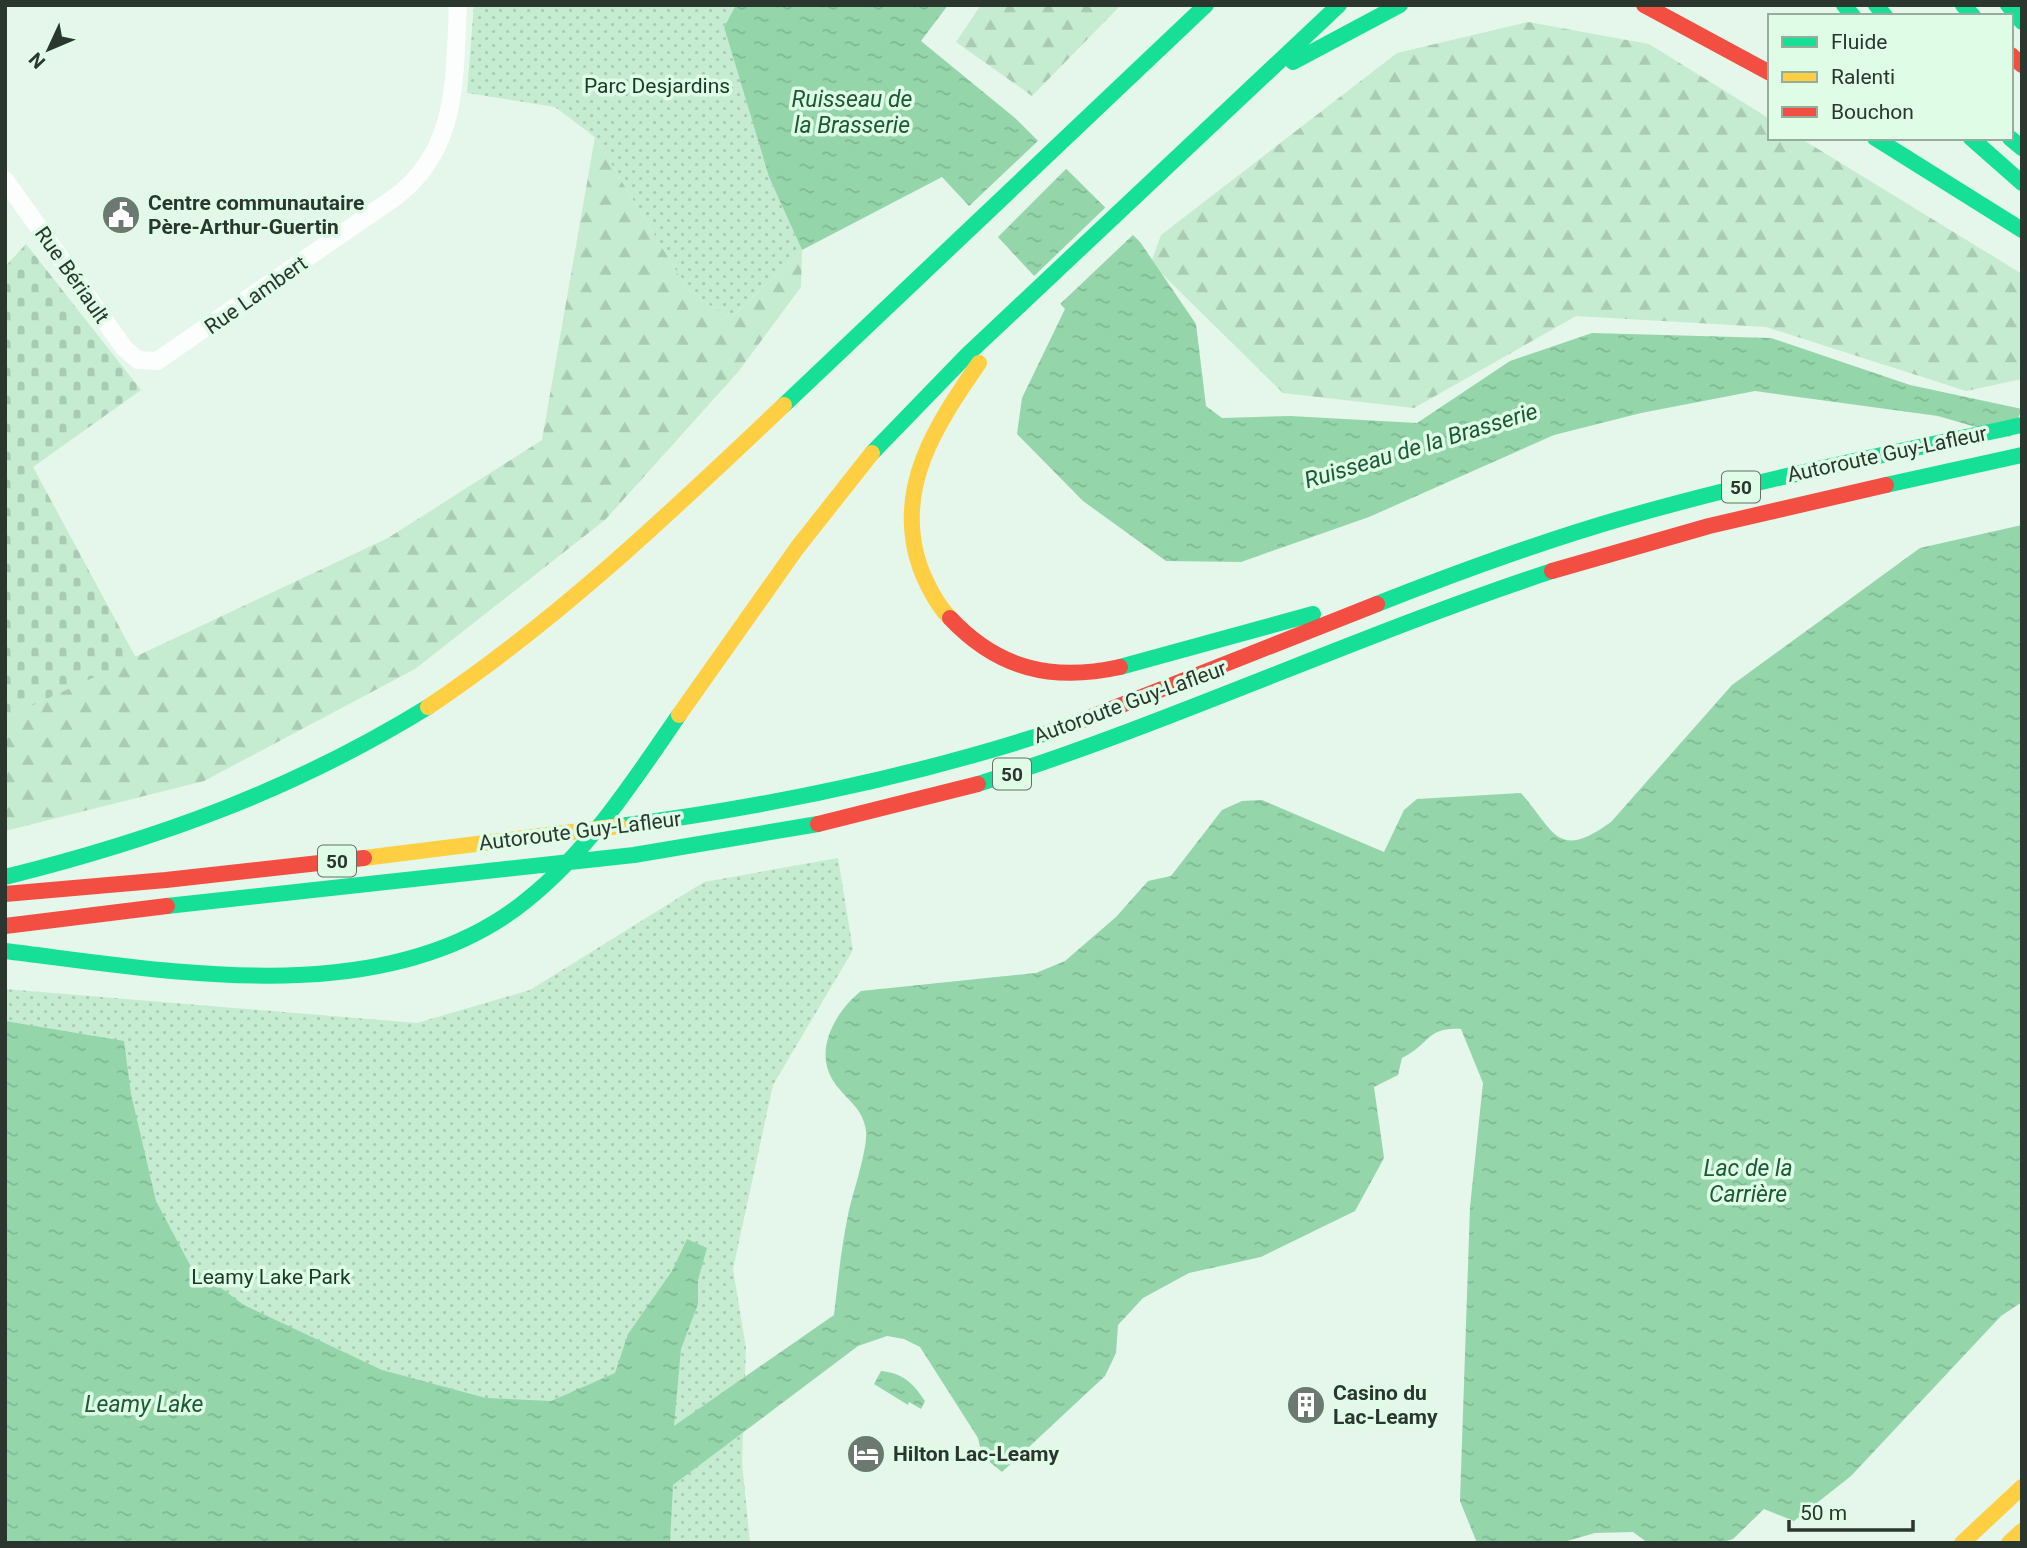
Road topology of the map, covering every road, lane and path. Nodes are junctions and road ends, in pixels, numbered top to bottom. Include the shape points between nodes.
1 (458, 5) edge
2 (1214, 5) edge
3 (1339, 5) edge
4 (1400, 5) edge
5 (1644, 5) edge
6 (2008, 5) edge
7 (1201, 11) edge
8 (2022, 22) edge
9 (1768, 72) edge
10 (1256, 83) junction
11 (1878, 140) edge
12 (1973, 140) edge
13 (5, 180) edge
14 (2022, 183) edge
15 (2022, 230) edge
16 (1009, 316) junction
17 (146, 361) joint
18 (2022, 425) edge
19 (2022, 455) edge
20 (1465, 571) junction
21 (5, 877) edge
22 (5, 894) edge
23 (5, 926) edge
24 (5, 951) edge
25 (2022, 1487) edge
26 (2022, 1531) edge
27 (1962, 1543) edge
28 (2009, 1543) edge

1 - 17 street, Rue Lambert via 448,116 439,147 420,176 241,306 165,357
2 - 7 main road
3 - 10 main road
4 - 10 main road
5 - 9 main road
6 - 8 main road
7 - 21 main road via 634,546 448,695 337,760 254,800 131,844
10 - 16 main road
11 - 15 main road
12 - 14 main road
13 - 17 street, Rue Bériault via 124,348
16 - 20 main road via 927,445 911,508 914,549 928,590 960,631 994,656 1041,672 1105,670
16 - 24 main road via 891,433 840,492 610,812 552,879 519,908 468,939 406,962 367,970 197,970
18 - 20 main road, Autoroute Guy-Lafleur / 50 via 1670,505
19 - 23 main road, Autoroute Guy-Lafleur / 50 via 1721,522 1607,553 1474,599 1096,748 894,807 779,832 647,853
20 - 22 main road, Autoroute Guy-Lafleur / 50 via 1099,716 958,761 838,790 612,828 107,888
25 - 27 main road
26 - 28 main road

